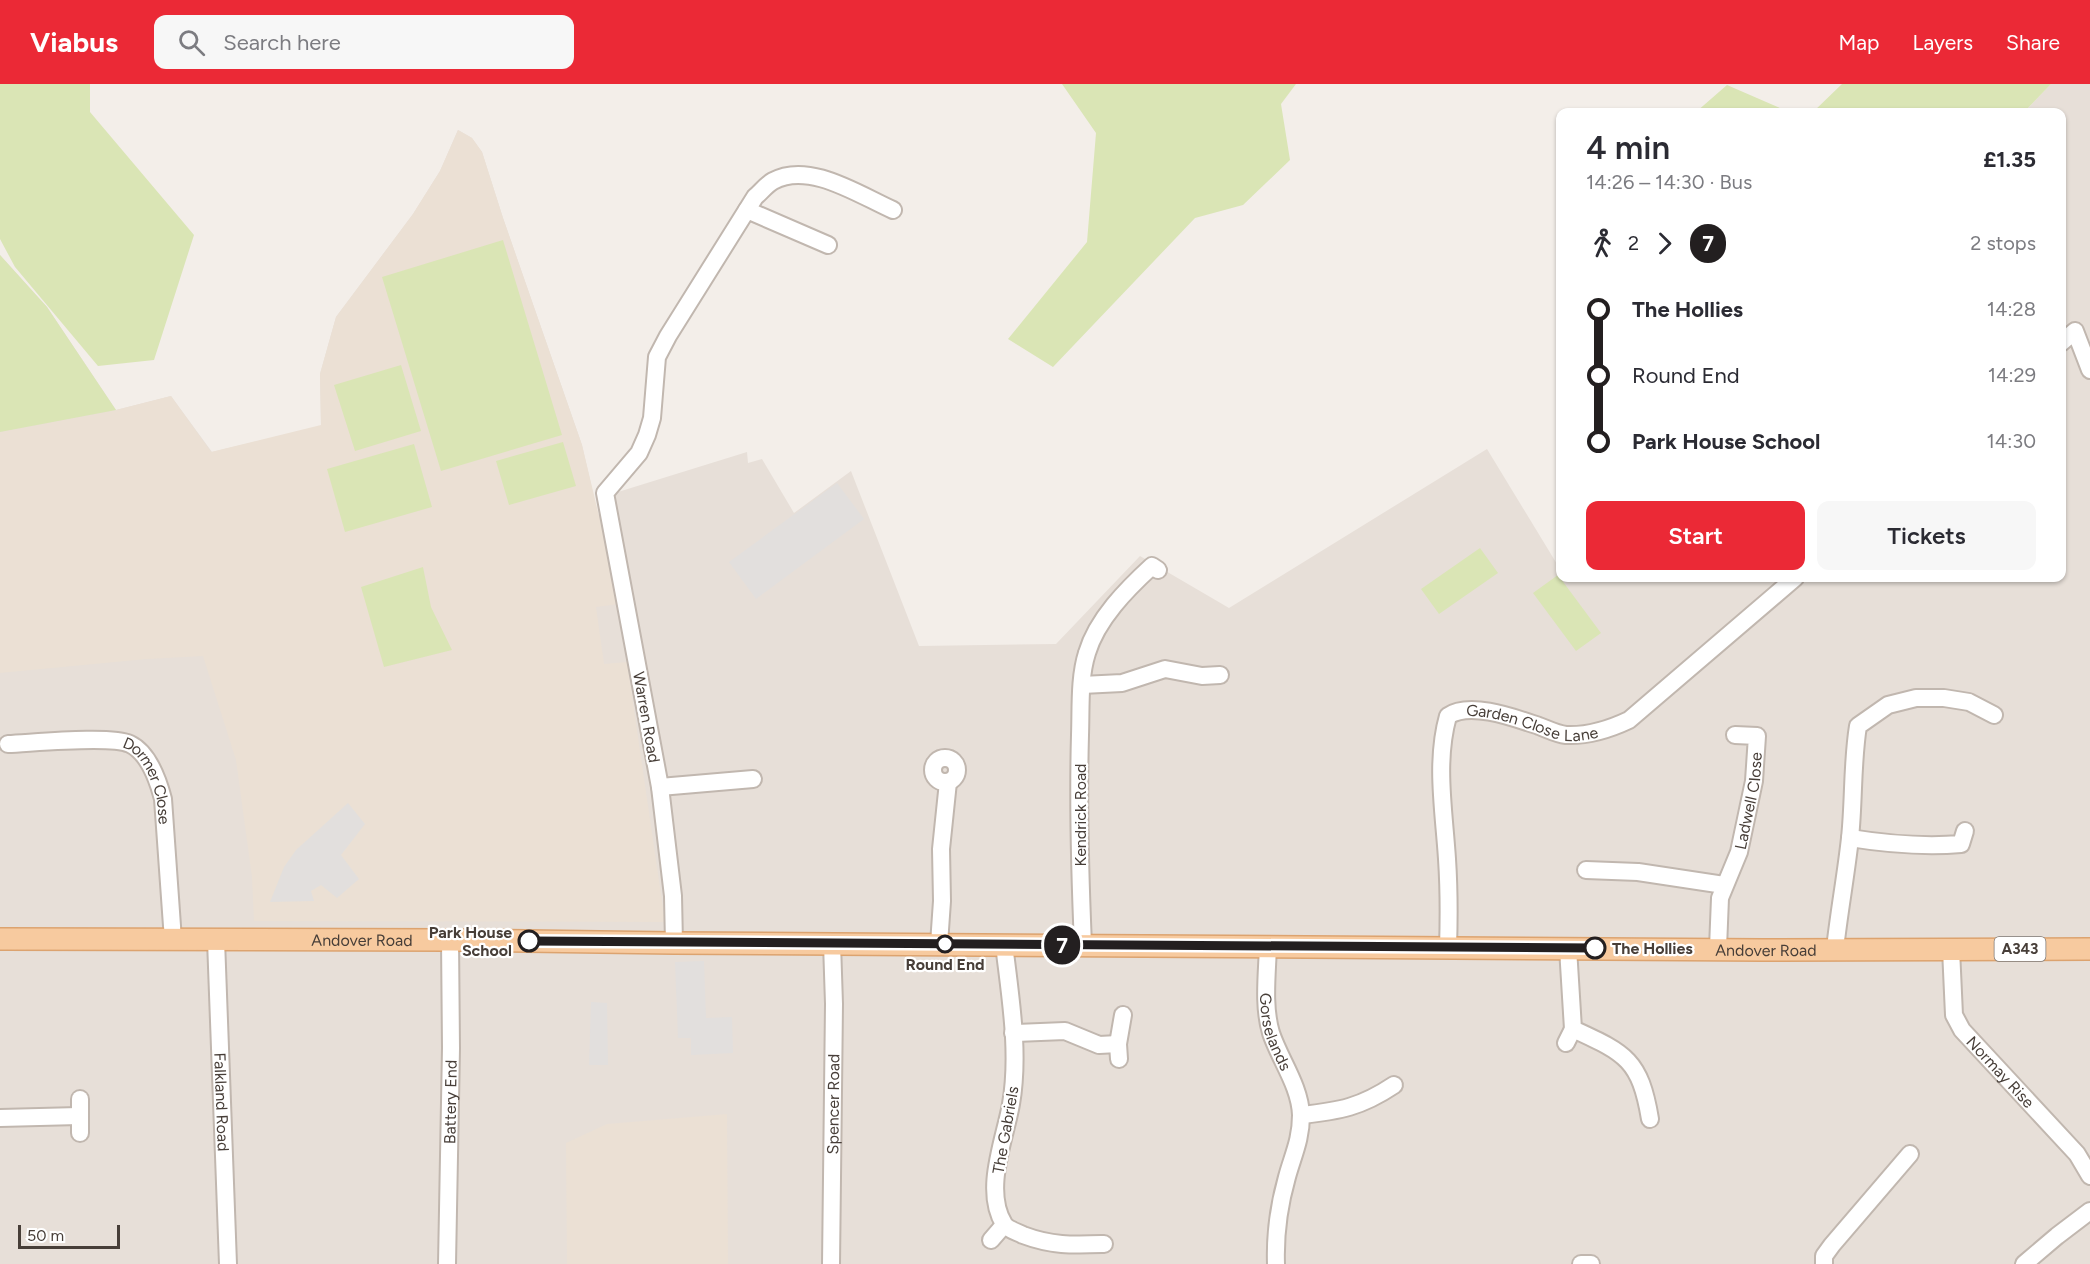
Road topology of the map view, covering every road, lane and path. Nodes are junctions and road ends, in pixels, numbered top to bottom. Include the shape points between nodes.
1 (747, 210) junction
2 (892, 210) dead end
3 (828, 245) dead end
4 (2066, 339) edge
5 (2090, 370) edge
6 (1158, 570) dead end
7 (1790, 582) edge
8 (1220, 675) dead end
9 (1082, 685) junction
10 (1994, 715) dead end
11 (1735, 735) dead end
12 (8, 744) dead end
13 (753, 779) dead end
14 (948, 782) dead end
15 (660, 787) junction
16 (1965, 831) dead end
17 (1850, 838) junction
18 (1586, 870) dead end
19 (1724, 885) junction
20 (0, 939) edge
21 (174, 940) junction
22 (216, 940) junction
23 (450, 940) junction
24 (674, 943) junction
25 (832, 943) junction
26 (939, 944) junction
27 (1004, 944) junction
28 (1083, 945) junction
29 (1268, 946) junction
30 (1448, 948) junction
31 (1568, 948) junction
32 (1718, 948) junction
33 (1835, 949) junction
34 (1951, 949) junction
35 (2090, 949) edge
36 (1123, 1015) dead end
37 (1013, 1033) junction
38 (1394, 1085) dead end
39 (1301, 1115) junction
40 (80, 1116) dead end
41 (0, 1118) edge
42 (1650, 1119) dead end
43 (1910, 1154) dead end
44 (2090, 1176) edge
45 (2090, 1211) edge
46 (1004, 1225) junction
47 (991, 1240) dead end
48 (1104, 1244) dead end
49 (228, 1264) edge
50 (447, 1264) edge
51 (831, 1264) edge
52 (1276, 1264) edge
53 (1581, 1264) edge
54 (1591, 1264) edge
55 (1824, 1264) edge
56 (2024, 1264) edge

1 - 2 street via 772,182 790,175 812,174
1 - 3 street
1 - 15 street, Warren Road via 657,357 647,435 639,453 605,494
4 - 5 street via 2075,331
6 - 9 street, Kendrick Road via 1152,566 1120,596 1087,652
7 - 30 street, Garden Close Lane via 1629,720 1613,728 1564,735 1480,710 1455,711 1448,716 1443,732 1440,783 1447,859
8 - 9 street via 1165,669 1122,683
9 - 28 street, Kendrick Road via 1079,837
10 - 17 street via 1969,702 1916,698 1888,705 1858,726
11 - 19 street, Ladwell Close via 1757,736 1754,781 1739,852
12 - 21 street, Dormer Close via 108,740 129,744 141,753 158,781 163,799
13 - 15 street
14 - 26 street via 941,849
15 - 24 street, Warren Road via 673,896
16 - 17 street via 1961,844 1885,843
17 - 33 street
18 - 19 street via 1638,872
19 - 32 street, Ladwell Close
20 - 21 main road, Andover Road / A343
21 - 22 main road, Andover Road / A343
22 - 23 main road, Andover Road / A343
22 - 49 street, Falkland Road
23 - 24 main road, Andover Road / A343
23 - 50 street, Battery End
24 - 25 main road, Andover Road / A343
25 - 26 main road, Andover Road / A343
25 - 51 street, Spencer Road
26 - 27 main road, Andover Road / A343
27 - 28 main road, Andover Road / A343
27 - 37 street, The Gabriels
28 - 29 main road, Andover Road / A343
29 - 30 main road, Andover Road / A343
29 - 39 street, Gorselands via 1270,1025
30 - 31 main road, Andover Road / A343
31 - 32 main road, Andover Road / A343
31 - 42 street via 1569,1036 1616,1050 1629,1061 1641,1080
32 - 33 main road, Andover Road / A343
33 - 34 main road, Andover Road / A343
34 - 35 main road, Andover Road / A343
34 - 44 street, Normay Rise via 1954,1014 1962,1030 2077,1154
36 - 37 street via 1119,1052 1065,1031
37 - 46 street, The Gabriels via 1011,1104 994,1199
38 - 39 street via 1358,1105
39 - 52 street, Gorselands via 1298,1147 1279,1216
40 - 41 street
43 - 55 street via 1832,1245 1824,1256
45 - 56 street
46 - 47 street
46 - 48 street via 1043,1242
53 - 54 street

